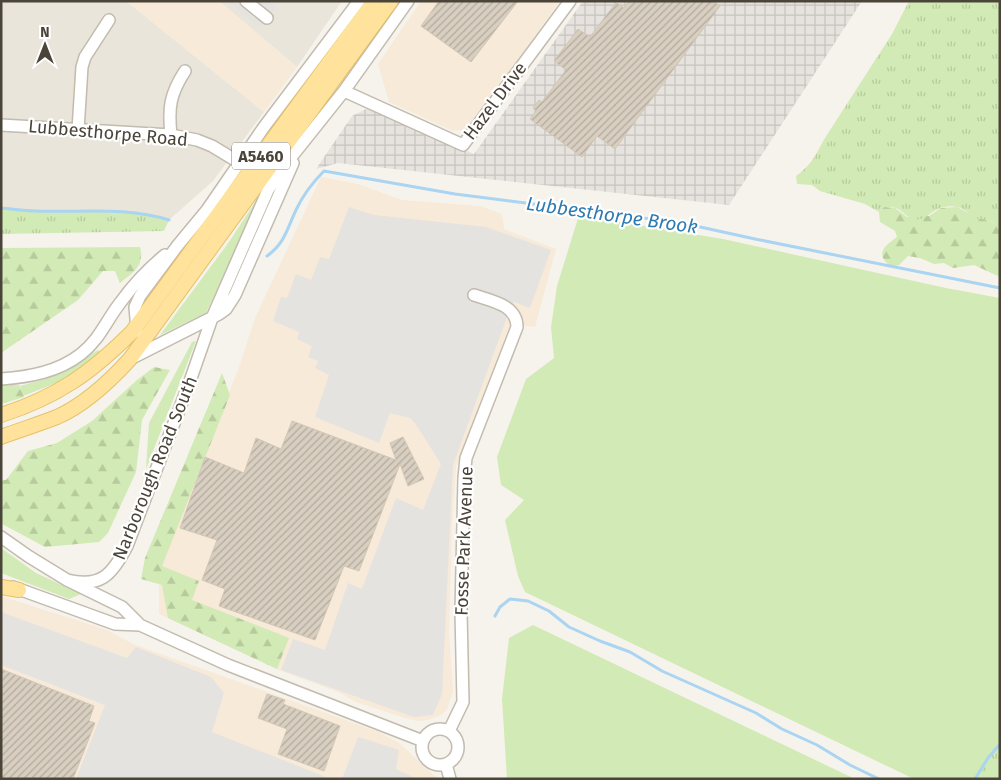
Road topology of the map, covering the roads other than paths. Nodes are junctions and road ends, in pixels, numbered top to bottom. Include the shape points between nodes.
1 (246, 1) edge
2 (359, 1) edge
3 (374, 1) edge
4 (391, 1) edge
5 (408, 1) edge
6 (570, 1) edge
7 (267, 18) dead end
8 (109, 20) dead end
9 (185, 71) dead end
10 (344, 90) junction
11 (1, 125) edge
12 (78, 130) junction
13 (171, 135) junction
14 (240, 163) junction
15 (178, 245) junction
16 (474, 295) dead end
17 (212, 318) junction
18 (136, 326) junction
19 (133, 354) junction
20 (1, 379) edge
21 (1, 415) edge
22 (1, 437) edge
23 (1, 537) edge
24 (67, 580) junction
25 (1, 583) edge
26 (1, 587) edge
27 (20, 590) junction
28 (140, 625) junction
29 (449, 731) junction
30 (423, 741) junction
31 (446, 764) junction
32 (450, 779) edge

1 - 7 street
2 - 14 street
3 - 18 main road, A5460
4 - 19 main road, A5460
5 - 10 street, Narborough Road South
6 - 10 street, Hazel Drive via 463,145
8 - 12 street via 82,67
9 - 13 street via 170,101
10 - 17 street, Narborough Road South via 268,190
11 - 12 street, Lubbesthorpe Road
12 - 13 street, Lubbesthorpe Road
13 - 14 street, Lubbesthorpe Road via 212,146
14 - 15 street
15 - 18 street via 140,296 135,306
15 - 20 street via 138,281 118,305 99,337 80,355 47,372
16 - 29 street, Fosse Park Avenue via 510,309 517,319 517,327 466,458 461,612 463,702
17 - 19 street
17 - 24 street, Narborough Road South via 118,563 106,576 91,582
18 - 19 street via 138,335
18 - 21 main road, A5460 via 112,353 65,388
19 - 22 main road, A5460 via 118,372 75,406 58,416
23 - 24 street
24 - 28 street via 122,607
25 - 27 street
26 - 27 main road
27 - 28 street via 115,624
28 - 30 street via 236,668
29 - 30 street via 434,730
29 - 31 street via 458,746 455,757
30 - 31 street via 423,752 430,761
31 - 32 street

